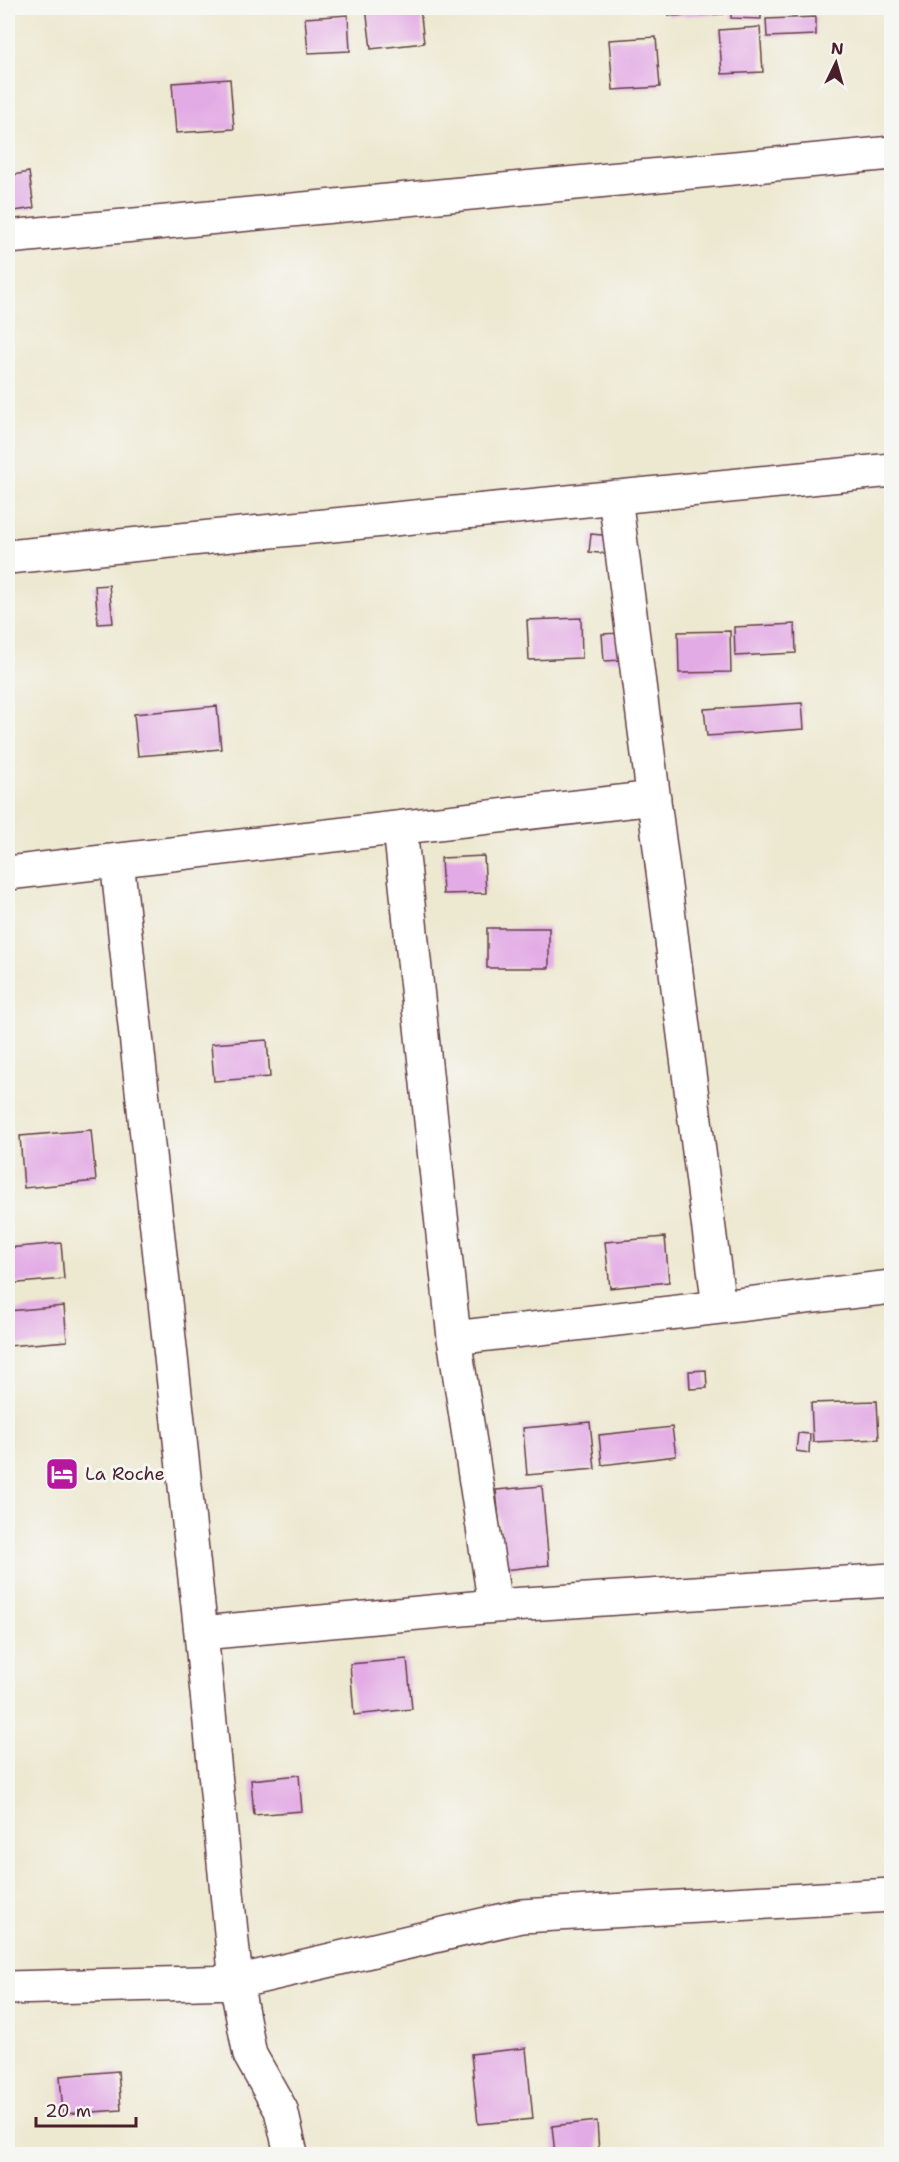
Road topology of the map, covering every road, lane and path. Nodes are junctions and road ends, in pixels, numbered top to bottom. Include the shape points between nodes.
1 (891, 153) edge
2 (8, 237) edge
3 (891, 470) edge
4 (615, 497) junction
5 (8, 557) edge
6 (654, 798) junction
7 (400, 828) junction
8 (117, 860) junction
9 (8, 873) edge
10 (891, 1287) edge
11 (719, 1307) junction
12 (454, 1338) junction
13 (891, 1580) edge
14 (495, 1606) junction
15 (201, 1633) junction
16 (891, 1895) edge
17 (236, 1982) junction
18 (8, 1988) edge
19 (291, 2154) edge

1 - 2 street
3 - 4 street
4 - 5 street
4 - 6 street
6 - 7 street
6 - 11 street
7 - 8 street
7 - 12 street
8 - 9 street
8 - 15 street
10 - 11 street
11 - 12 street
12 - 14 street
13 - 14 street
14 - 15 street
15 - 17 street
16 - 17 street via 521,1916
17 - 18 street
17 - 19 street via 250,2055 281,2110

